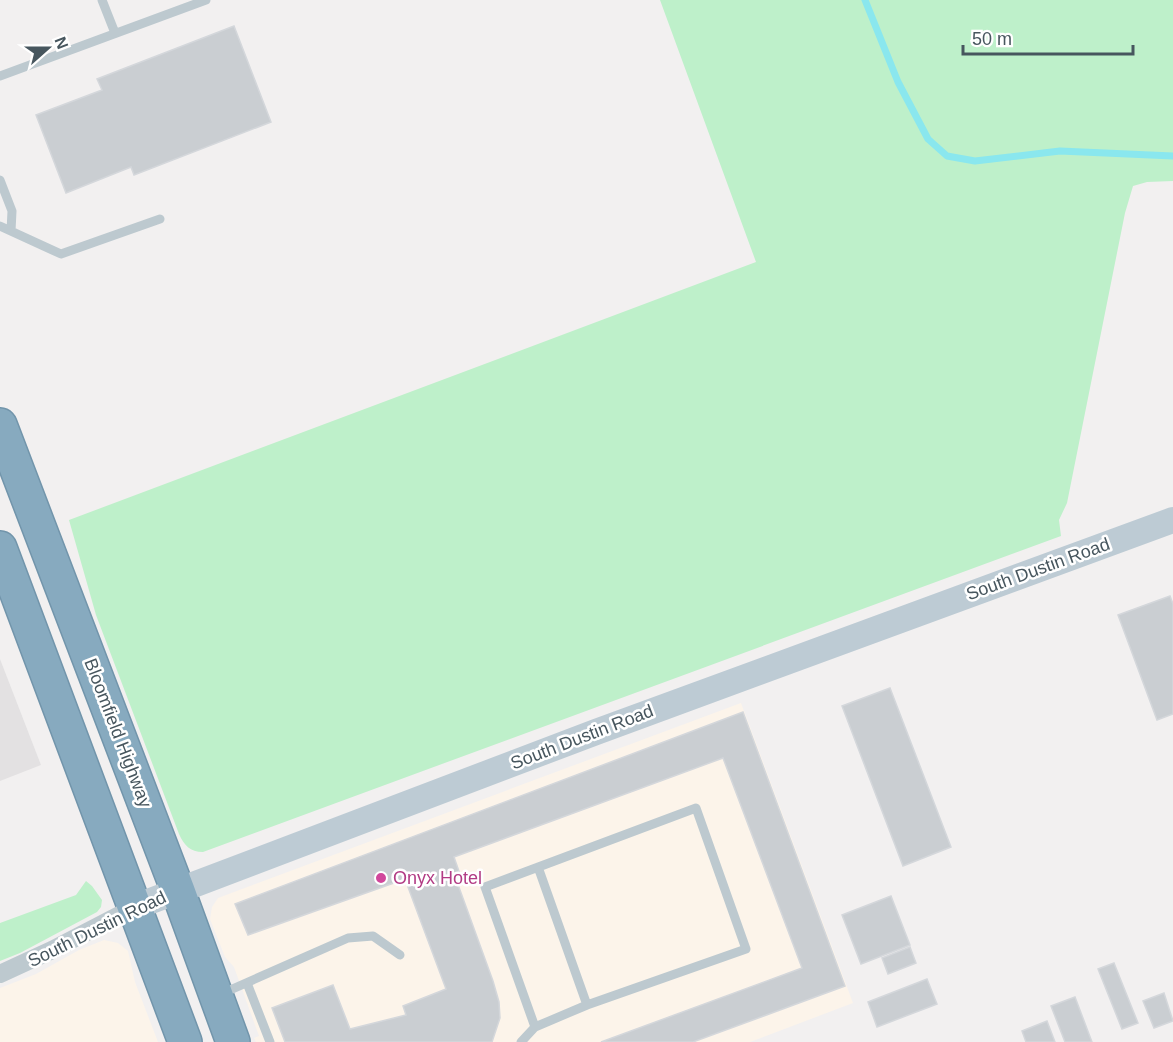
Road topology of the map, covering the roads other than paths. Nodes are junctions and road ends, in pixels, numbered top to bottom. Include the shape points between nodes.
1 (102, 0) edge
2 (206, 0) edge
3 (115, 33) junction
4 (0, 76) edge
5 (0, 180) edge
6 (160, 219) dead end
7 (0, 226) edge
8 (11, 231) junction
9 (0, 425) edge
10 (1173, 520) edge
11 (1, 555) edge
12 (538, 867) junction
13 (178, 891) junction
14 (135, 907) junction
15 (400, 955) dead end
16 (0, 974) edge
17 (247, 983) junction
18 (217, 996) junction
19 (587, 1005) junction
20 (535, 1027) junction
21 (185, 1042) edge
22 (233, 1042) edge
23 (270, 1042) edge
24 (521, 1042) edge

1 - 3 lane
2 - 3 lane
3 - 4 lane
5 - 8 lane via 12,211
6 - 8 lane via 61,254
7 - 8 lane
9 - 13 highway, Bloomfield Highway
10 - 13 street, South Dustin Road
11 - 14 highway
12 - 19 lane
12 - 19 lane via 696,808 700,819 746,949
12 - 20 lane via 485,887
13 - 14 street, South Dustin Road
13 - 18 highway, Bloomfield Highway
14 - 16 street, South Dustin Road
14 - 21 highway
15 - 17 lane via 374,936 348,938
17 - 18 lane
17 - 23 lane
18 - 22 highway, Bloomfield Highway
19 - 20 lane
20 - 24 lane

